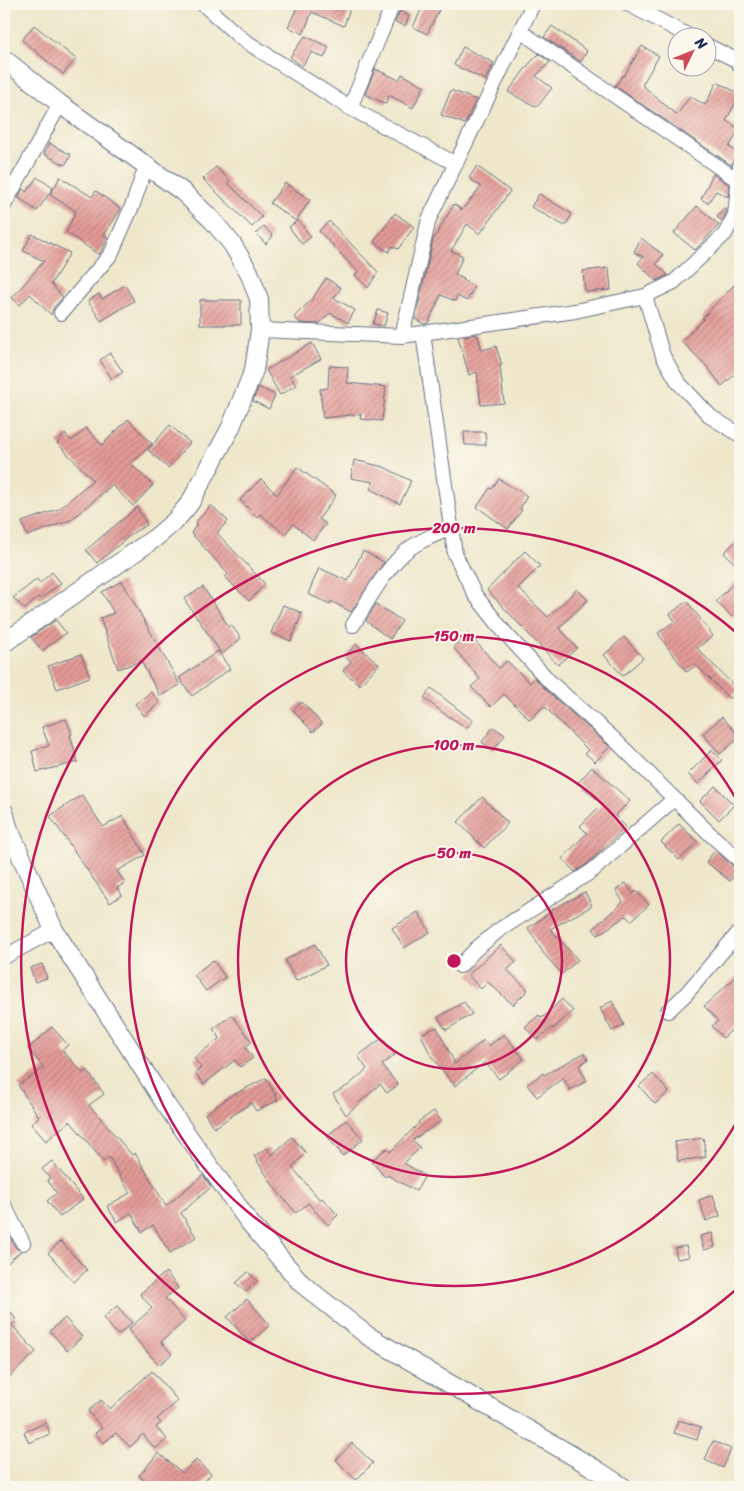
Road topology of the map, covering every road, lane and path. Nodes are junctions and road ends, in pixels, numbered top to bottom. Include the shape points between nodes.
1 (203, 4) edge
2 (393, 4) edge
3 (533, 4) edge
4 (628, 4) edge
5 (674, 28) edge
6 (520, 31) junction
7 (716, 50) edge
8 (4, 59) edge
9 (740, 65) edge
10 (60, 104) junction
11 (350, 108) junction
12 (456, 164) junction
13 (146, 166) junction
14 (740, 166) edge
15 (739, 181) junction
16 (4, 205) edge
17 (645, 296) junction
18 (62, 313) dead end
19 (260, 330) junction
20 (423, 333) junction
21 (402, 336) junction
22 (740, 434) edge
23 (451, 528) junction
24 (353, 625) dead end
25 (4, 643) edge
26 (674, 799) junction
27 (4, 812) edge
28 (740, 861) edge
29 (54, 930) junction
30 (740, 931) edge
31 (4, 957) edge
32 (460, 966) dead end
33 (668, 1012) dead end
34 (4, 1205) edge
35 (24, 1242) dead end
36 (623, 1487) edge

1 - 11 street via 242,39
2 - 11 street
3 - 6 street
4 - 5 street
6 - 12 street
6 - 15 street
7 - 9 street
8 - 10 street
10 - 13 street
10 - 16 street
11 - 12 street
12 - 21 street via 429,219
13 - 18 street via 111,254
13 - 19 street via 183,192 232,244 249,272 259,299
14 - 15 street
15 - 17 street via 735,215 724,234 674,282
17 - 20 street via 575,311
17 - 22 street via 663,356 678,382 711,417
19 - 21 street
19 - 25 street via 254,370 216,457 190,503 155,538
20 - 21 street
20 - 23 street
23 - 24 street via 404,553 381,580
23 - 26 street via 454,554 475,595 506,634 551,683
26 - 28 street
26 - 32 street via 592,871 499,930
27 - 29 street
29 - 31 street
29 - 36 street via 164,1102 248,1222 302,1284 368,1336
30 - 33 street
34 - 35 street

